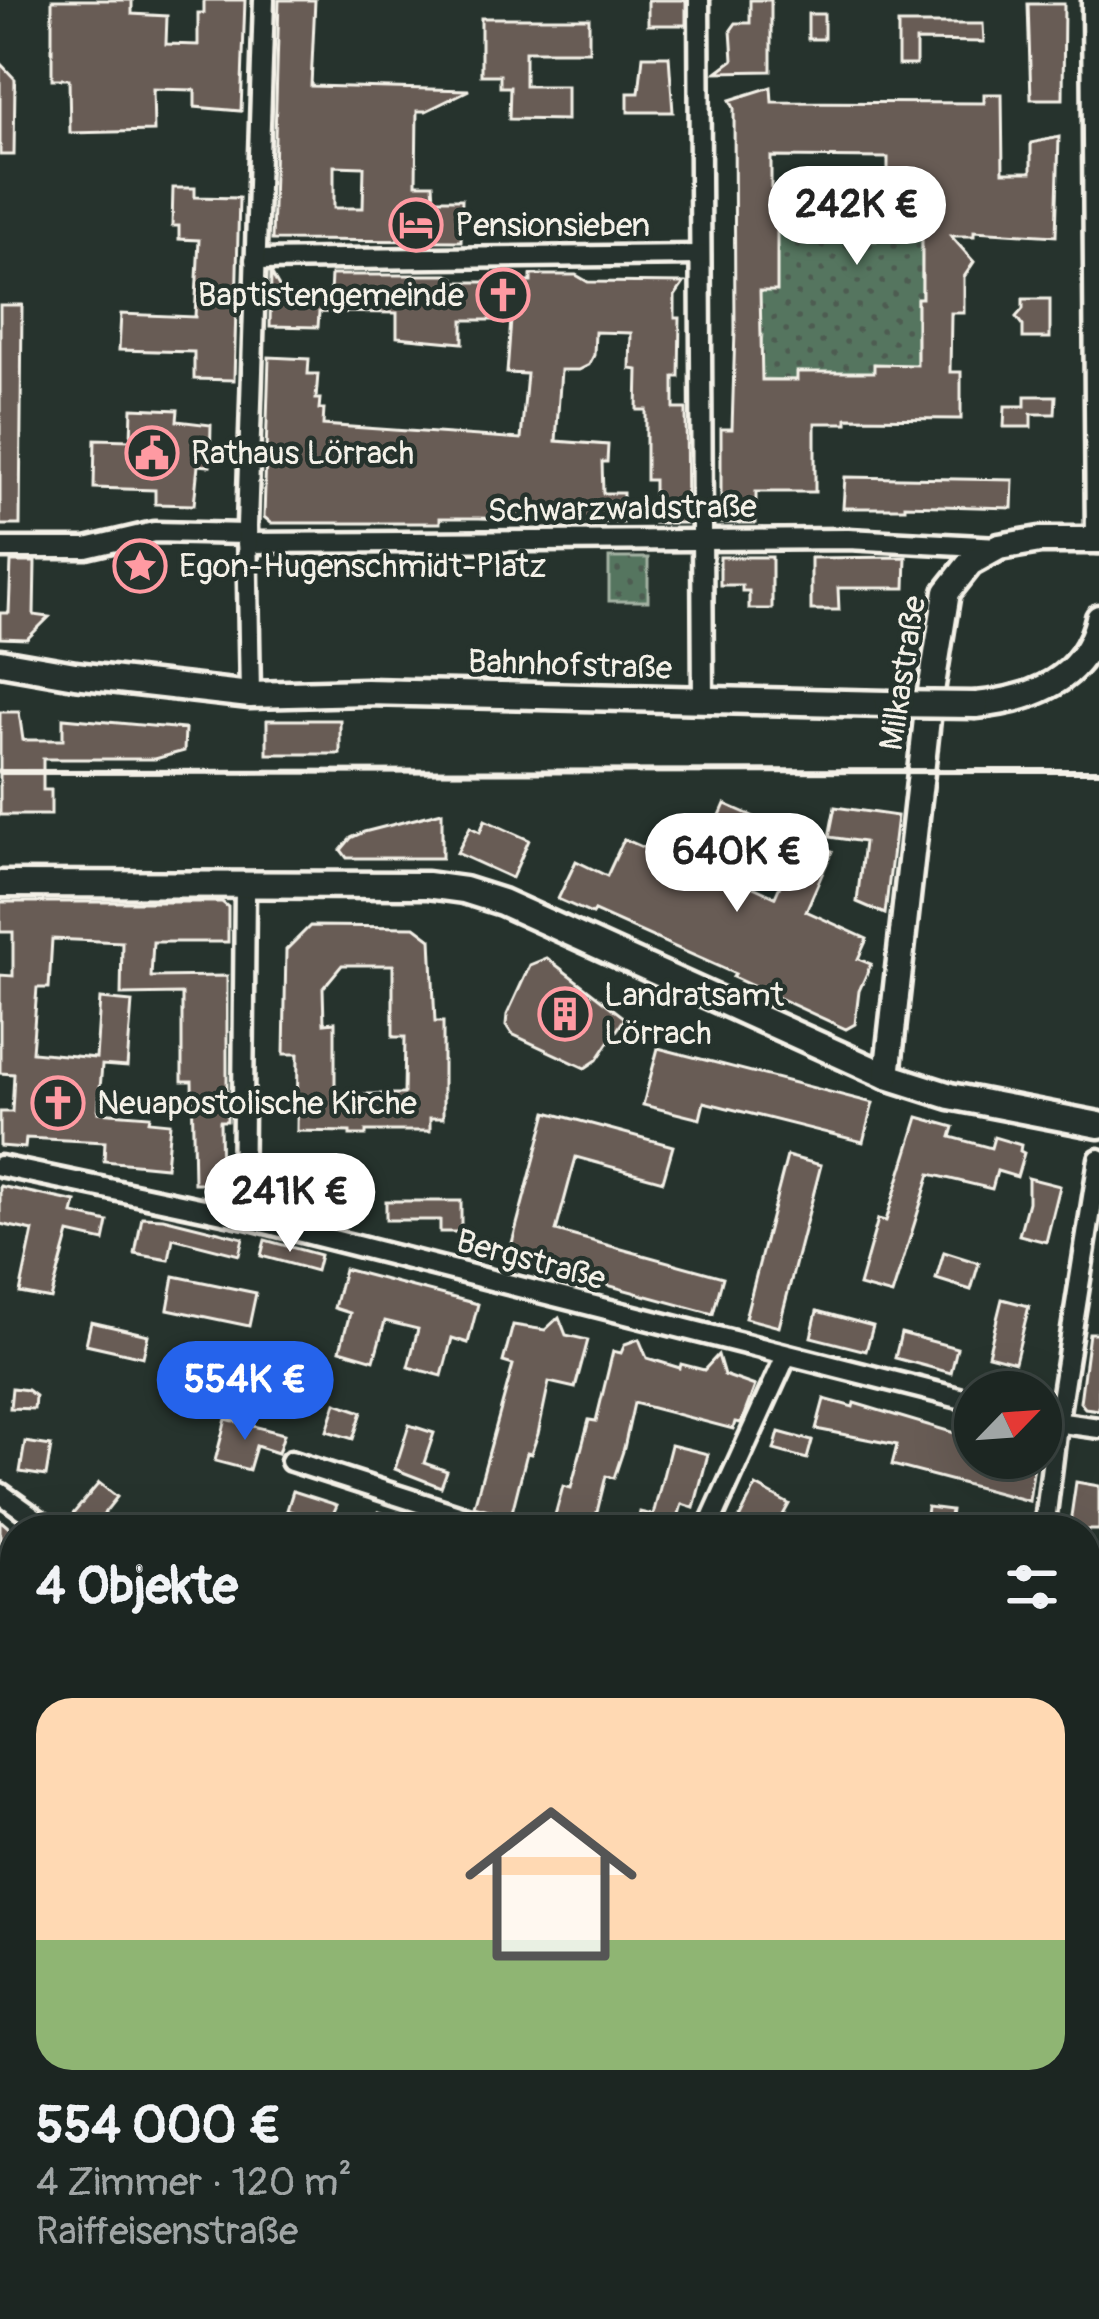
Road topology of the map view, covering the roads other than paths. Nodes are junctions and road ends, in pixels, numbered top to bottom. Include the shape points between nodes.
1 (264, 0) edge
2 (699, 0) edge
3 (1095, 0) edge
4 (1097, 149) edge
5 (700, 255) junction
6 (1097, 258) edge
7 (255, 260) junction
8 (247, 539) junction
9 (1099, 540) edge
10 (703, 541) junction
11 (999, 547) junction
12 (0, 548) edge
13 (1099, 619) edge
14 (0, 662) edge
15 (250, 695) junction
16 (703, 701) junction
17 (0, 884) edge
18 (245, 886) junction
19 (886, 1076) junction
20 (1099, 1125) edge
21 (1099, 1159) edge
22 (0, 1166) edge
23 (242, 1217) junction
24 (786, 1356) junction
25 (1059, 1371) edge
26 (954, 1397) edge
27 (1062, 1424) edge
28 (1099, 1428) edge
29 (291, 1461) dead end
30 (1046, 1479) edge
31 (0, 1493) edge
32 (31, 1515) edge
33 (458, 1515) edge
34 (714, 1515) edge
35 (1045, 1515) edge

1 - 7 street
2 - 5 street
3 - 4 main road
4 - 6 main road
5 - 7 street
5 - 10 street
6 - 9 main road
7 - 8 street
8 - 10 street, Schwarzwaldstraße
8 - 12 street, Schwarzwaldstraße via 154,532 86,548 32,538
8 - 15 street
9 - 11 main road
10 - 11 street, Schwarzwaldstraße
10 - 16 street
11 - 19 main road, Milkastraße via 958,575 941,609
13 - 16 main road, Bahnhofstraße, bridge via 1088,652 1032,694 976,705
14 - 15 main road, Bahnhofstraße
15 - 16 main road, Bahnhofstraße
17 - 18 main road
18 - 19 main road via 427,885 481,896
18 - 23 street
19 - 20 main road
21 - 25 street
22 - 23 street, Bergstraße
23 - 24 street, Bergstraße
24 - 26 street, Bergstraße
24 - 34 street
27 - 28 street
29 - 33 street
30 - 35 street
31 - 32 street

